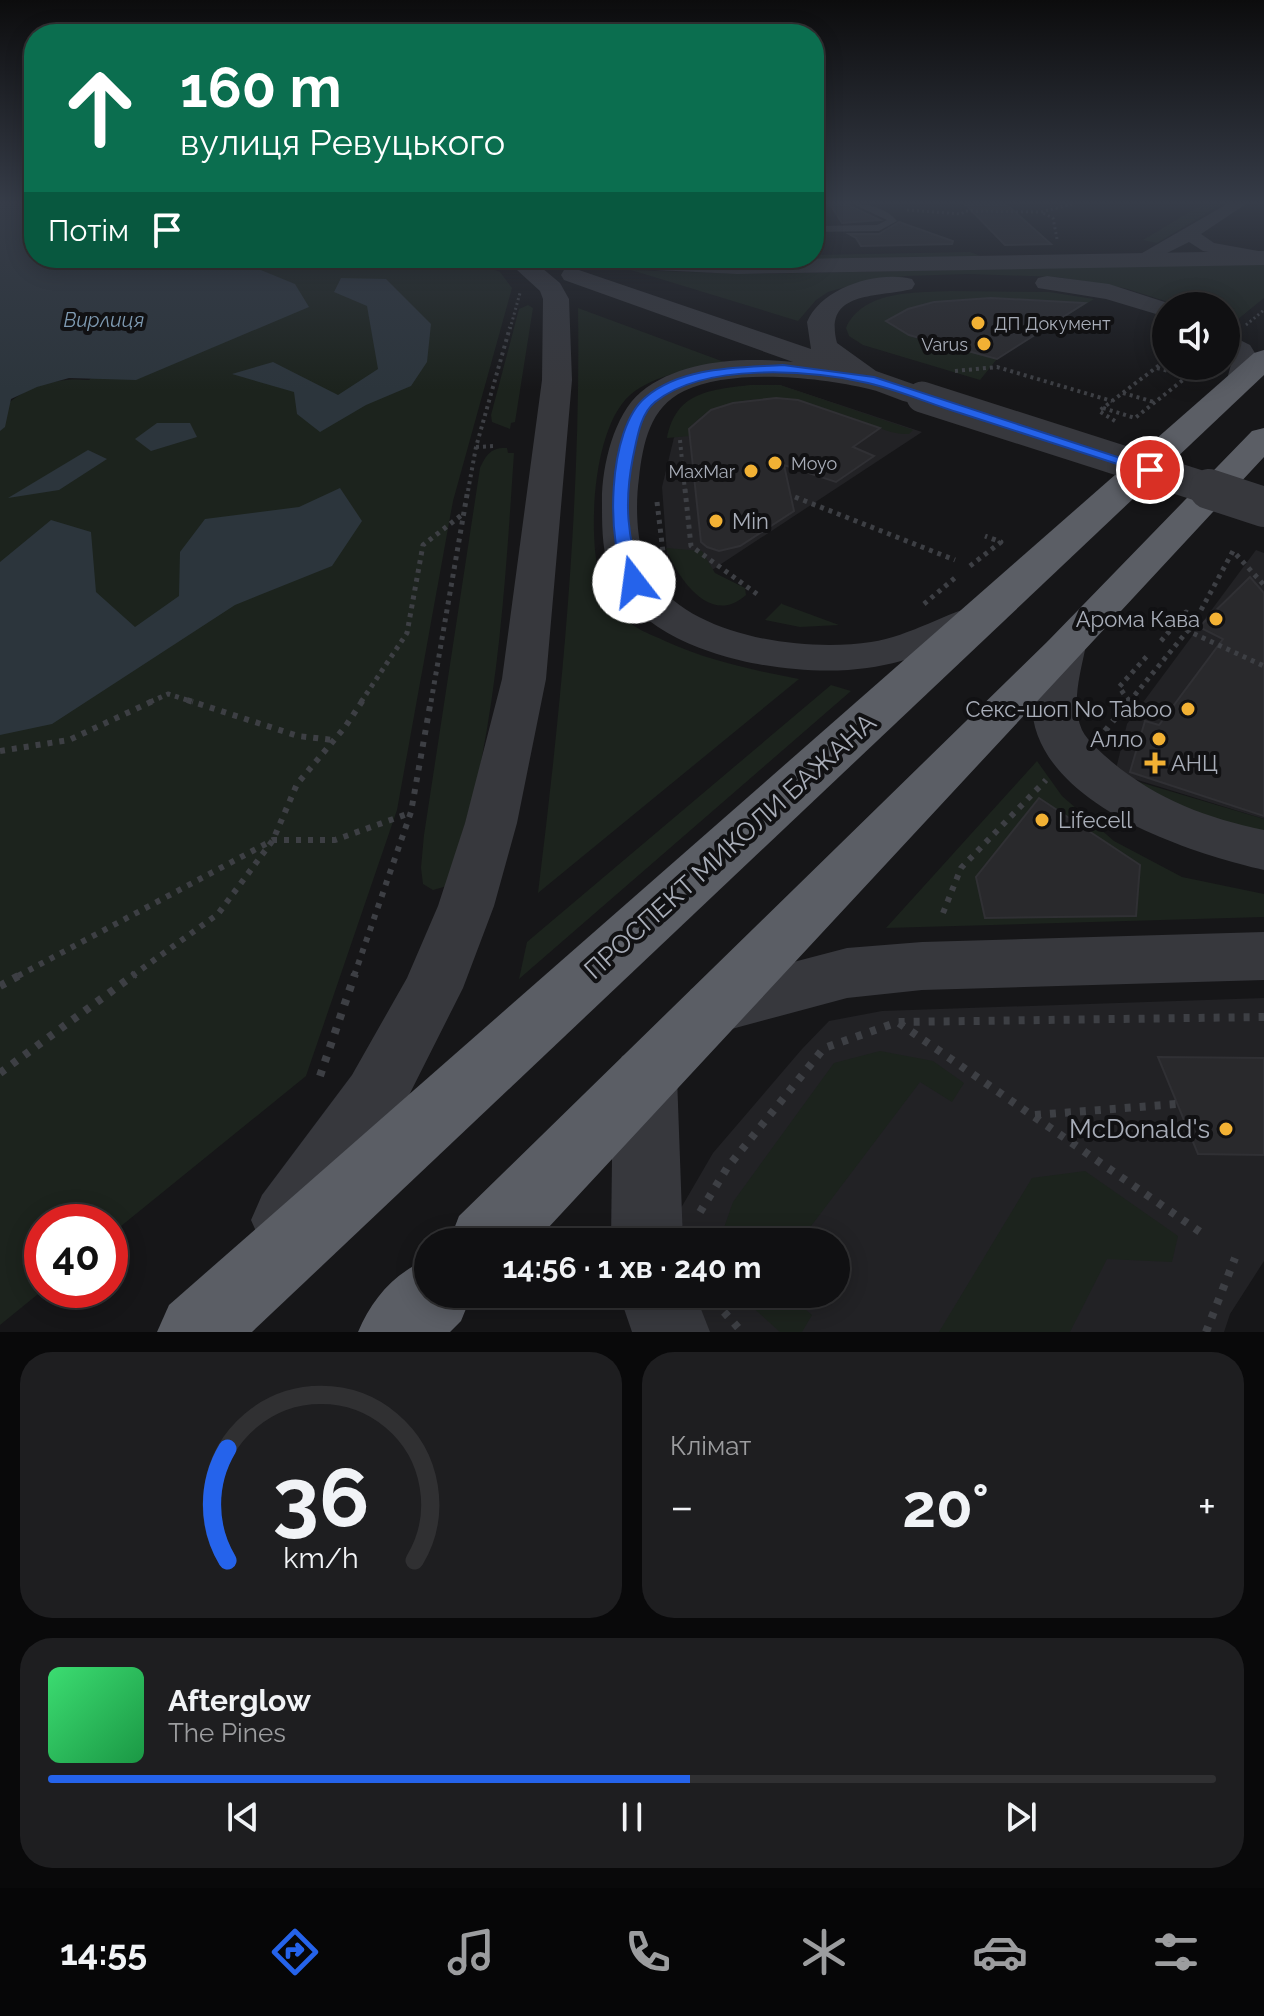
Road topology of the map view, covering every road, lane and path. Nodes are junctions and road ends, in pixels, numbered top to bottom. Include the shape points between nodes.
1 (554, 268) edge
2 (518, 275) edge
3 (1152, 305) edge
4 (1240, 351) edge
5 (1253, 369) edge
6 (1152, 371) edge
7 (944, 372) dead end
8 (870, 380) junction
9 (1183, 380) edge
10 (1123, 393) junction
11 (1112, 401) junction
12 (1155, 402) junction
13 (1103, 408) junction
14 (1121, 425) dead end
15 (1264, 438) edge
16 (680, 440) dead end
17 (495, 446) dead end
18 (476, 447) junction
19 (656, 488) dead end
20 (795, 497) dead end
21 (1264, 507) edge
22 (463, 514) junction
23 (985, 536) dead end
24 (1233, 551) dead end
25 (955, 560) dead end
26 (664, 561) dead end
27 (1264, 585) edge
28 (970, 586) junction
29 (757, 594) dead end
30 (930, 599) dead end
31 (1161, 641) dead end
32 (1063, 650) junction
33 (1148, 655) dead end
34 (1264, 666) edge
35 (1129, 701) dead end
36 (334, 740) junction
37 (0, 751) edge
38 (411, 812) junction
39 (273, 840) junction
40 (1264, 850) edge
41 (1264, 956) edge
42 (0, 986) edge
43 (713, 1008) junction
44 (1264, 1017) edge
45 (898, 1022) junction
46 (0, 1073) edge
47 (320, 1076) dead end
48 (645, 1077) junction
49 (1177, 1104) dead end
50 (1032, 1115) junction
51 (499, 1228) edge
52 (669, 1228) edge
53 (674, 1228) edge
54 (1206, 1236) dead end
55 (1235, 1258) dead end
56 (420, 1308) edge
57 (682, 1311) edge
58 (211, 1318) edge
59 (397, 1332) edge
60 (742, 1332) edge
61 (1206, 1332) edge

1 - 8 street
2 - 18 path
2 - 58 street via 551,288 556,299 557,380 524,679 491,823 433,988 382,1083
3 - 8 street via 1109,292 1035,282 925,282 857,292 828,307 820,325 824,347
4 - 5 street
5 - 28 highway, ПРОСПЕКТ МИКОЛИ БАЖАНА
6 - 10 path
7 - 11 path via 997,367
8 - 21 street, bridge
8 - 28 street via 748,370 690,379 651,399 632,432 618,496 624,554 634,582 647,600 701,633 758,650 834,660 913,644
9 - 12 path
10 - 11 path
10 - 12 path
11 - 13 path
12 - 13 path via 1135,418
13 - 14 path via 1099,411
15 - 32 highway
16 - 29 path via 691,546
17 - 18 path
18 - 22 path
19 - 26 path
20 - 25 path
22 - 36 path via 423,545 407,633
22 - 38 path
23 - 28 path via 1001,542
24 - 27 path
28 - 30 path
28 - 58 highway, ПРОСПЕКТ МИКОЛИ БАЖАНА
31 - 34 path via 1186,612 1197,617 1188,631
32 - 40 street via 1053,704 1059,732 1088,767 1113,791 1158,819 1206,838
32 - 43 highway
33 - 35 path via 1119,687
36 - 37 path via 298,736 168,694 69,740
36 - 39 path via 297,784
38 - 39 path via 335,840
38 - 47 path
39 - 42 path
39 - 46 path via 218,914
41 - 43 street via 847,973
43 - 48 highway
44 - 45 path
45 - 50 path
45 - 53 path via 824,1048
48 - 51 highway
48 - 52 street
49 - 50 path
50 - 54 path
55 - 61 path
56 - 59 highway
57 - 60 path

